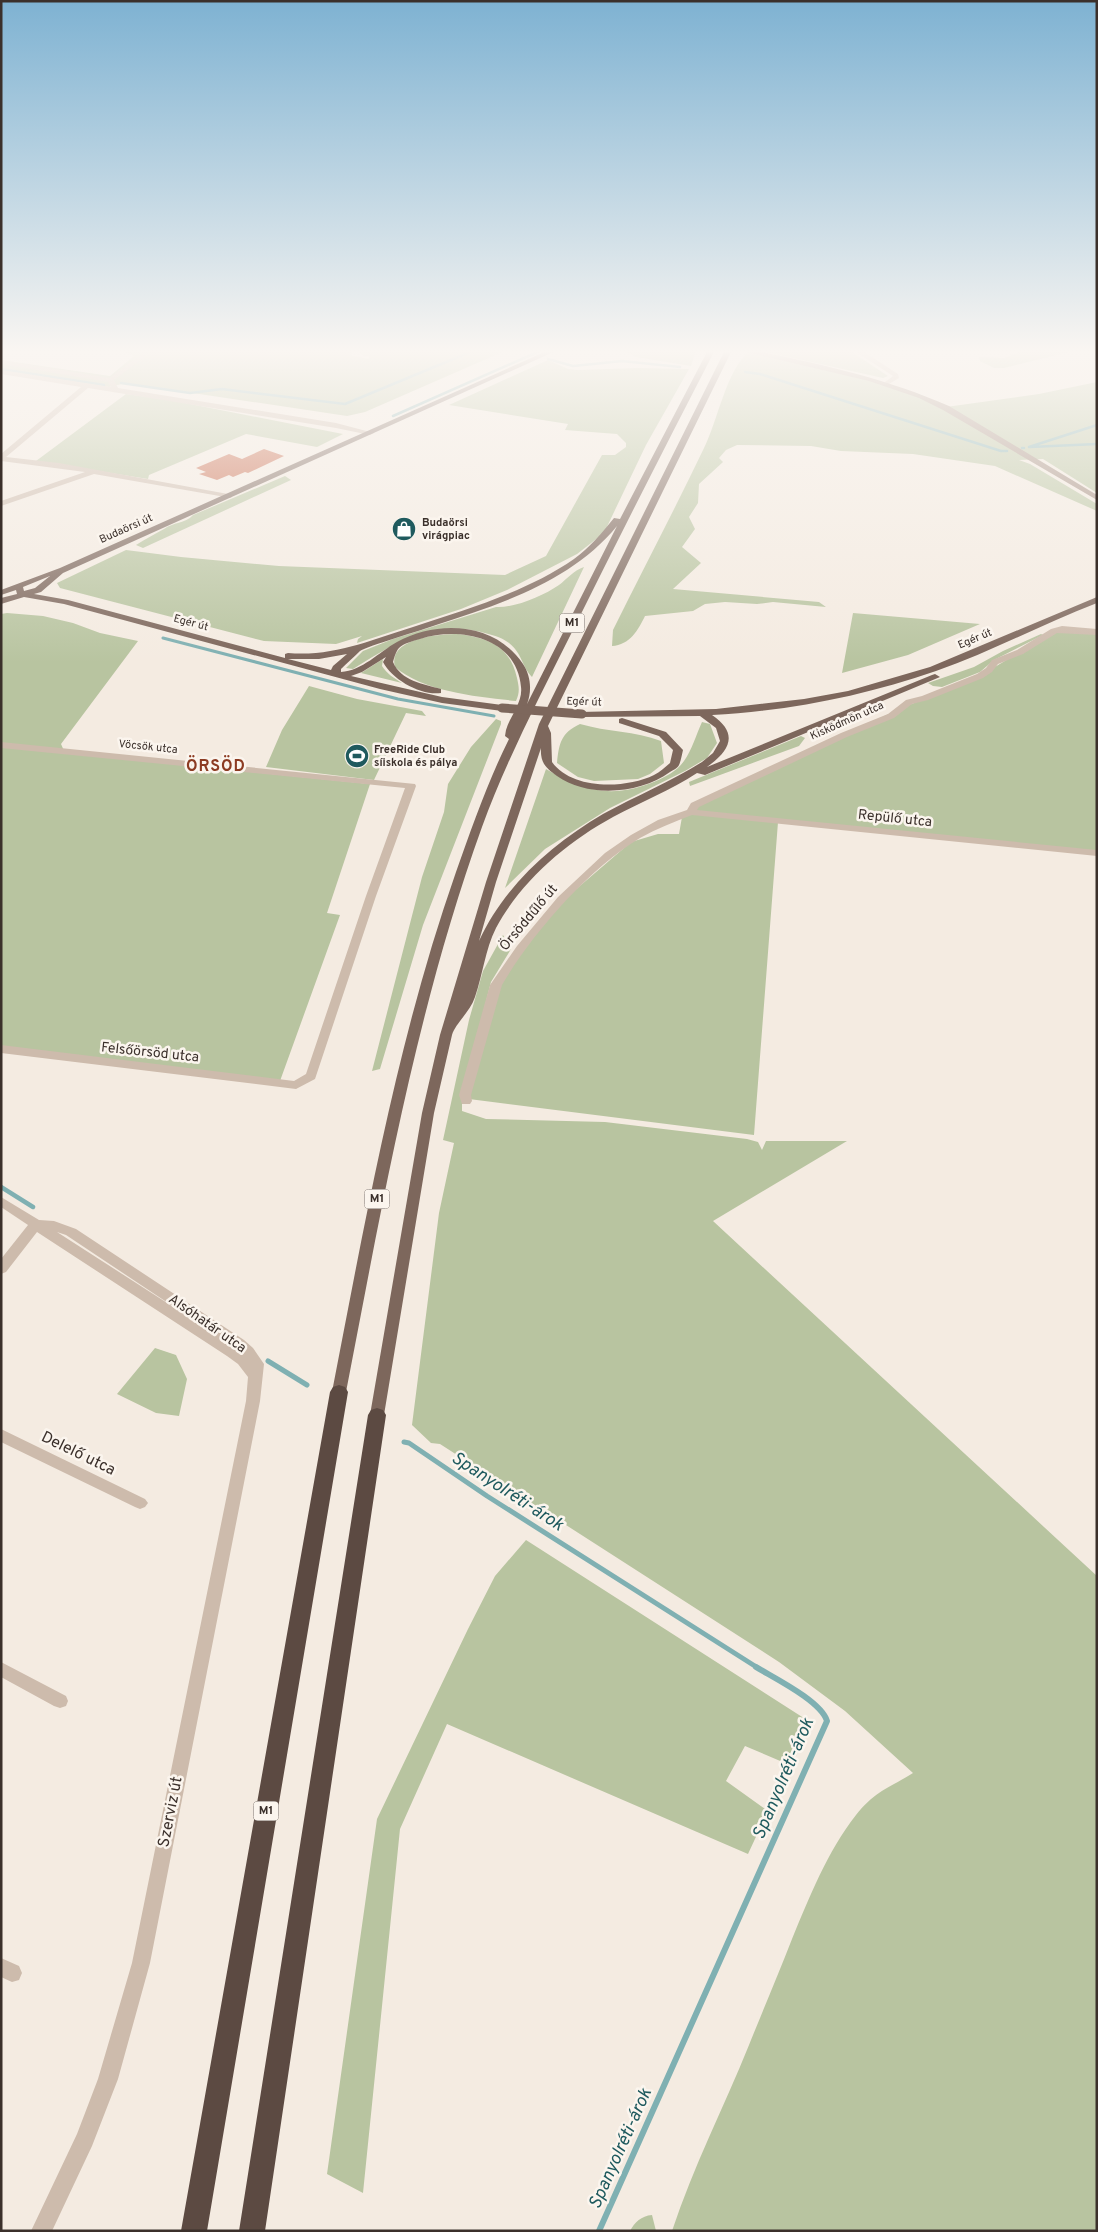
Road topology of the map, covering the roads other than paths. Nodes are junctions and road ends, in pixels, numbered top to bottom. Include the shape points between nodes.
1 (322, 454) edge
2 (657, 454) edge
3 (678, 454) edge
4 (1023, 454) edge
5 (1, 458) edge
6 (92, 472) junction
7 (228, 496) junction
8 (1097, 498) edge
9 (634, 499) junction
10 (1, 504) edge
11 (63, 570) junction
12 (48, 582) junction
13 (35, 591) junction
14 (23, 592) junction
15 (2, 596) edge
16 (1097, 600) edge
17 (65, 602) junction
18 (1097, 632) edge
19 (360, 647) junction
20 (990, 647) junction
21 (394, 649) junction
22 (243, 650) junction
23 (339, 676) junction
24 (502, 708) junction
25 (702, 713) junction
26 (582, 714) junction
27 (544, 724) junction
28 (1, 745) edge
29 (510, 747) junction
30 (653, 793) junction
31 (691, 812) junction
32 (1097, 853) edge
33 (446, 1035) junction
34 (1, 1049) edge
35 (296, 1085) joint
36 (466, 1102) dead end
37 (1, 1201) edge
38 (36, 1224) junction
39 (1, 1269) edge
40 (255, 1380) joint
41 (338, 1392) joint
42 (378, 1415) joint
43 (1, 1435) edge
44 (140, 1503) dead end
45 (1, 1669) edge
46 (60, 1701) dead end
47 (42, 2231) edge
48 (194, 2231) edge
49 (252, 2231) edge

1 - 7 main road, Budaörsi út
2 - 9 main road, M1
3 - 27 main road, M1
4 - 8 street
5 - 6 street
6 - 7 street
6 - 10 street
7 - 11 main road, Budaörsi út
9 - 19 main road via 592,548 548,577 492,603
9 - 29 main road, M1
11 - 12 main road, Budaörsi út
11 - 14 main road via 26,584
11 - 15 main road, Budaörsi út
12 - 13 main road, Budaörsi út
12 - 17 main road via 48,589
13 - 14 main road, Budaörsi út
13 - 17 main road, Egér út
14 - 15 main road, Budaörsi út
14 - 17 main road, Egér út
15 - 17 main road
16 - 20 main road, Egér út
17 - 22 main road, Egér út
18 - 31 street, Kisködmön utca via 1054,631 996,662 980,676 909,702 891,716 695,805
19 - 22 main road via 308,657
19 - 23 main road via 336,668
20 - 25 main road, Egér út via 933,670 851,692 781,705
20 - 30 main road via 972,661
21 - 23 main road via 358,671
21 - 24 main road via 390,668 403,679
21 - 29 main road via 417,637 450,632 483,635 506,646 515,656 526,687 510,733
22 - 23 main road, Egér út
23 - 24 main road, Egér út via 442,700
24 - 26 main road, Egér út, bridge
25 - 26 main road, Egér út via 644,716
25 - 30 main road via 720,725 724,735 718,755
26 - 27 main road via 655,730 674,742 678,748 678,762 663,775 636,784 606,787 580,784 556,772 546,760
27 - 33 main road, M1 via 491,882
28 - 35 street, Vöcsök utca via 411,786 311,1076
29 - 41 main road, M1 via 492,786 462,871 420,1008 392,1121
30 - 33 main road via 584,831 529,876 504,908 484,945 465,1007
31 - 32 street, Repülő utca
31 - 36 street, Örsöddűlő út via 665,820 625,844 556,905 533,932 496,985 465,1095
33 - 42 main road, M1 via 428,1113
34 - 35 street, Felsőörsöd utca
37 - 38 street, Alsóhatár utca
38 - 39 street
38 - 40 street, Alsóhatár utca via 71,1232 239,1344 257,1364
40 - 47 street, Szerviz út via 141,1963 108,2079
41 - 48 highway, M1
42 - 49 highway, M1
43 - 44 street, Delelő utca
45 - 46 street

